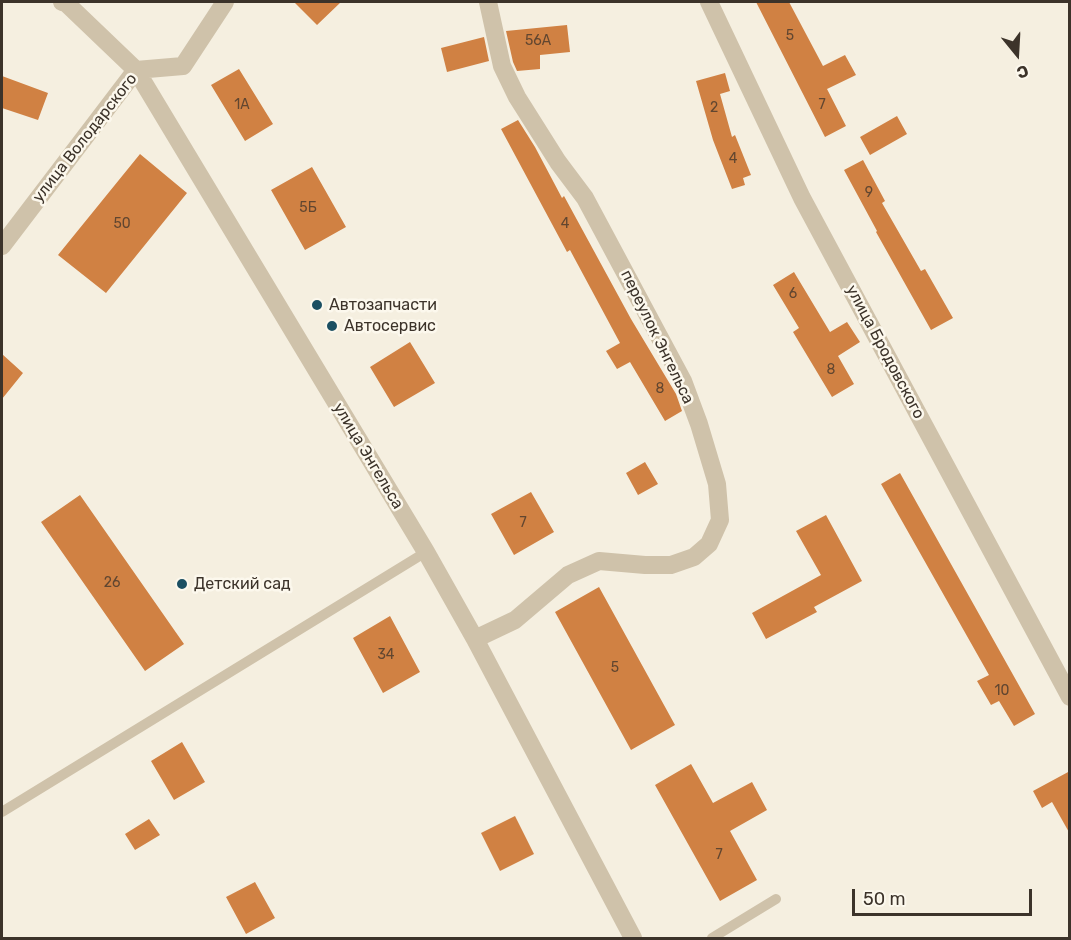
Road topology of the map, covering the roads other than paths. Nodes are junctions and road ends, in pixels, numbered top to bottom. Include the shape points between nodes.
1 (62, 2) edge
2 (225, 2) edge
3 (488, 2) edge
4 (709, 2) edge
5 (136, 70) junction
6 (2, 246) edge
7 (426, 552) junction
8 (475, 639) junction
9 (1070, 697) edge
10 (2, 812) edge
11 (776, 899) dead end
12 (633, 939) edge
13 (712, 939) edge

1 - 5 street, улица Энгельса
2 - 5 street, улица Володарского via 183,66
3 - 8 street, переулок Энгельса via 502,66 517,97 585,198 683,381 717,484 720,520 709,544 694,557 671,565 599,561 568,575 515,620
4 - 9 street, улица Бродовского via 802,198
5 - 6 street, улица Володарского
5 - 7 street, улица Энгельса
7 - 8 street, улица Энгельса
7 - 10 lane
8 - 12 street, улица Энгельса
11 - 13 lane

